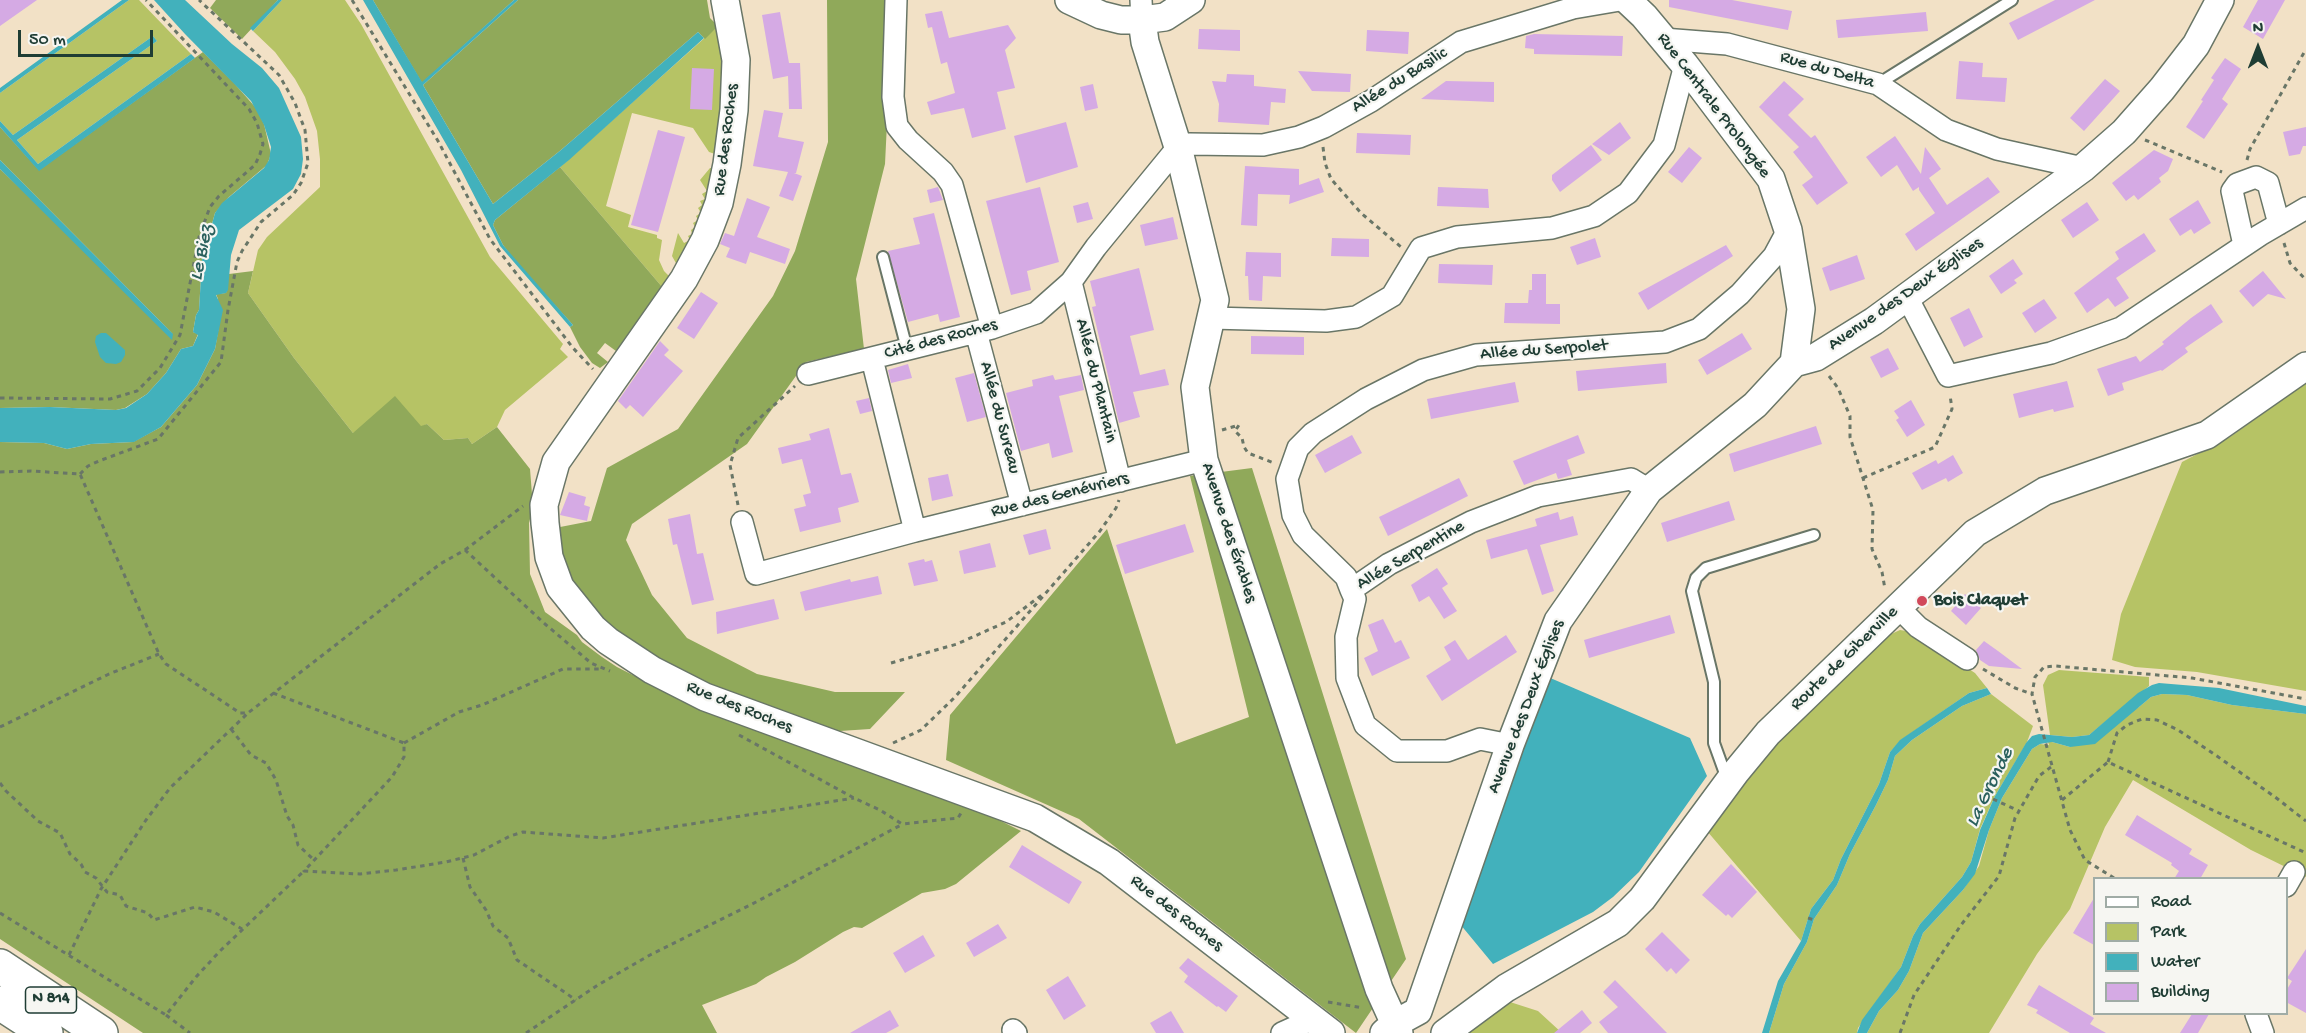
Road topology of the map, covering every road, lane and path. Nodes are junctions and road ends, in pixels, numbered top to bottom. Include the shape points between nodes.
1 (146, 0) edge
2 (199, 0) edge
3 (352, 0) edge
4 (725, 0) edge
5 (896, 0) edge
6 (1069, 0) edge
7 (1191, 0) edge
8 (1620, 0) edge
9 (1627, 0) edge
10 (2012, 0) edge
11 (2220, 0) edge
12 (1142, 10) edge
13 (1663, 39) junction
14 (2306, 49) edge
15 (1686, 65) junction
16 (1878, 84) junction
17 (1324, 127) junction
18 (2124, 132) junction
19 (1178, 147) junction
20 (2082, 168) junction
21 (2247, 181) junction
22 (2306, 208) edge
23 (2279, 224) junction
24 (1788, 230) junction
25 (2244, 245) junction
26 (883, 256) dead end
27 (1416, 257) junction
28 (2306, 280) edge
29 (1071, 282) junction
30 (1907, 297) junction
31 (1210, 318) junction
32 (984, 330) junction
33 (907, 349) junction
34 (872, 359) junction
35 (1805, 360) junction
36 (2306, 366) edge
37 (808, 374) joint
38 (1948, 376) junction
39 (611, 384) junction
40 (0, 398) edge
41 (1203, 449) junction
42 (1289, 470) junction
43 (0, 472) edge
44 (80, 474) junction
45 (1863, 478) junction
46 (1120, 481) junction
47 (1649, 490) junction
48 (1022, 505) junction
49 (742, 522) joint
50 (494, 528) dead end
51 (915, 531) junction
52 (1814, 535) dead end
53 (465, 550) junction
54 (1050, 590) junction
55 (1351, 590) junction
56 (1891, 598) junction
57 (159, 654) junction
58 (1967, 659) joint
59 (891, 663) dead end
60 (606, 669) junction
61 (615, 673) dead end
62 (273, 693) junction
63 (2032, 694) junction
64 (2306, 699) edge
65 (248, 713) junction
66 (0, 727) edge
67 (231, 729) junction
68 (736, 733) dead end
69 (405, 743) junction
70 (1510, 745) junction
71 (872, 758) junction
72 (2108, 762) junction
73 (2051, 767) junction
74 (0, 783) edge
75 (1728, 783) junction
76 (854, 798) junction
77 (1993, 799) dead end
78 (2061, 800) junction
79 (963, 810) dead end
80 (2019, 812) junction
81 (2306, 821) edge
82 (902, 824) junction
83 (2306, 853) edge
84 (463, 858) junction
85 (314, 860) junction
86 (304, 871) junction
87 (2111, 877) edge
88 (102, 887) junction
89 (0, 913) edge
90 (1808, 918) dead end
91 (1814, 920) dead end
92 (243, 929) junction
93 (69, 955) junction
94 (0, 966) edge
95 (576, 1000) junction
96 (0, 1003) edge
97 (166, 1015) junction
98 (2256, 1015) edge
99 (1322, 1026) edge
100 (1392, 1030) edge
101 (46, 1033) edge
102 (101, 1033) edge
103 (190, 1033) edge
104 (526, 1033) edge
105 (1282, 1033) edge
106 (1445, 1033) edge
107 (1900, 1033) edge
108 (2263, 1033) edge

1 - 40 path via 249,109 257,123 260,154 255,165 210,207 199,237 180,335 160,368 137,391 110,399
2 - 44 path via 279,75 304,130 308,163 301,183 261,222 237,262 221,362 158,439 99,460
3 - 39 path via 438,141 490,239 573,348
4 - 39 street, Rue des Roches via 736,60 728,164 719,203 684,279
5 - 32 street, Allée du Sureau via 893,97 897,126 952,185
6 - 12 street via 1121,20
7 - 12 street via 1165,17
8 - 17 street, Allée du Basilic via 1573,8 1461,42
9 - 13 street, Rue Centrale Prolongée
10 - 16 lane
11 - 18 street, Avenue des Deux Églises via 2196,45
12 - 19 street, Avenue des Érables via 1145,42
13 - 15 street, Rue Centrale Prolongée
13 - 16 street, Rue du Delta via 1727,44
14 - 21 path via 2250,149 2245,168
15 - 24 street, Rue Centrale Prolongée via 1771,179
15 - 27 street via 1664,145 1628,193 1594,216 1552,228 1457,237 1421,248
16 - 20 street, Rue du Delta via 1946,130 1996,149
17 - 19 street, Allée du Basilic via 1263,145
17 - 27 path via 1324,155 1331,179 1361,213
18 - 20 street, Avenue des Deux Églises
18 - 21 path
19 - 29 street, Cité des Roches
19 - 31 street, Avenue des Érables via 1215,300
20 - 30 street, Avenue des Deux Églises
21 - 23 street via 2268,183
21 - 25 street via 2232,191
22 - 23 street
23 - 25 street
23 - 28 path via 2290,262
24 - 35 street, Rue Centrale Prolongée
24 - 42 street, Allée du Serpolet via 1774,256 1747,287 1699,329 1665,342 1476,355 1423,370 1366,399 1313,433 1298,448
25 - 38 street via 2121,328 2051,353
26 - 33 lane
27 - 31 street via 1392,296 1356,317 1326,321
29 - 32 street, Cité des Roches via 1036,313
29 - 46 street, Allée du Plantain
30 - 35 street, Avenue des Deux Églises via 1874,321
30 - 38 street
31 - 41 street, Avenue des Érables via 1195,387
32 - 33 street, Cité des Roches
32 - 48 street, Allée du Sureau
33 - 34 street, Cité des Roches
34 - 37 street, Cité des Roches
34 - 51 street
35 - 45 path via 1838,388 1850,416 1850,437
35 - 47 street, Avenue des Deux Églises
36 - 56 street, Route de Giberville via 2207,435 2045,491 1974,533
37 - 49 path via 738,438 730,465
38 - 45 path via 1952,409 1935,447
39 - 71 street, Rue des Roches via 556,462 548,486 544,505 549,557 560,587 593,628 652,670 705,698
41 - 42 path via 1232,426 1239,425 1235,431 1248,453
41 - 46 street, Rue des Genévriers
41 - 100 street, Avenue des Érables
42 - 55 street, Allée du Serpolet via 1293,515 1303,534 1346,577
43 - 44 path
44 - 57 path
45 - 56 path via 1873,510 1872,549
46 - 48 street, Rue des Genévriers
46 - 54 path via 1116,508
47 - 55 street, Allée Serpentine via 1631,479 1538,496 1471,522 1389,564
47 - 70 street, Avenue des Deux Églises via 1558,621
48 - 51 street, Rue des Genévriers
49 - 51 street, Rue des Genévriers via 756,574
50 - 53 path
52 - 75 lane via 1706,568 1696,578 1692,591 1714,682 1714,743
53 - 60 path via 591,663
53 - 62 path via 440,564
54 - 59 path via 1006,622 957,644
54 - 71 path via 930,722 902,740 883,745
55 - 70 street, Allée Serpentine via 1355,599 1346,637 1347,678 1365,725 1397,751 1447,751 1480,739
56 - 58 street via 1918,627
56 - 75 street, Route de Giberville via 1768,733
57 - 65 path via 166,664 240,713
57 - 66 path
58 - 63 path
60 - 61 path
60 - 69 path via 562,669 459,712
62 - 65 path
62 - 69 path
63 - 64 path via 2035,677 2044,667 2055,666 2192,678
63 - 73 path
65 - 67 path
67 - 85 path via 250,755 266,763 276,780 298,845
67 - 88 path via 170,789
68 - 76 path
69 - 85 path via 405,757 392,777
70 - 100 street, Avenue des Deux Églises via 1418,1011
71 - 99 street, Rue des Roches via 1035,818 1109,862
72 - 78 path
72 - 81 path via 2117,733 2142,719 2157,720 2214,754
72 - 83 path
73 - 78 path
73 - 80 path via 2038,776
74 - 88 path via 38,821 60,833 70,854
75 - 106 street, Route de Giberville via 1642,899 1618,923 1506,988
76 - 82 path
76 - 84 path via 603,838 524,832
77 - 80 path
78 - 87 path via 2085,860
79 - 82 path via 958,818
80 - 107 path via 1999,876 1960,925 1914,995
82 - 95 path via 650,955
84 - 86 path via 360,874
84 - 95 path via 470,887 493,926 508,938 517,960
85 - 86 path
86 - 92 path
88 - 92 path via 120,895 126,906 148,913 154,920 195,907 214,912
88 - 93 path
89 - 93 path
90 - 91 path
92 - 97 path via 196,976
93 - 97 path
94 - 102 highway, N 814
95 - 104 path
96 - 101 highway, N 814
97 - 103 path
98 - 108 street
99 - 105 street

